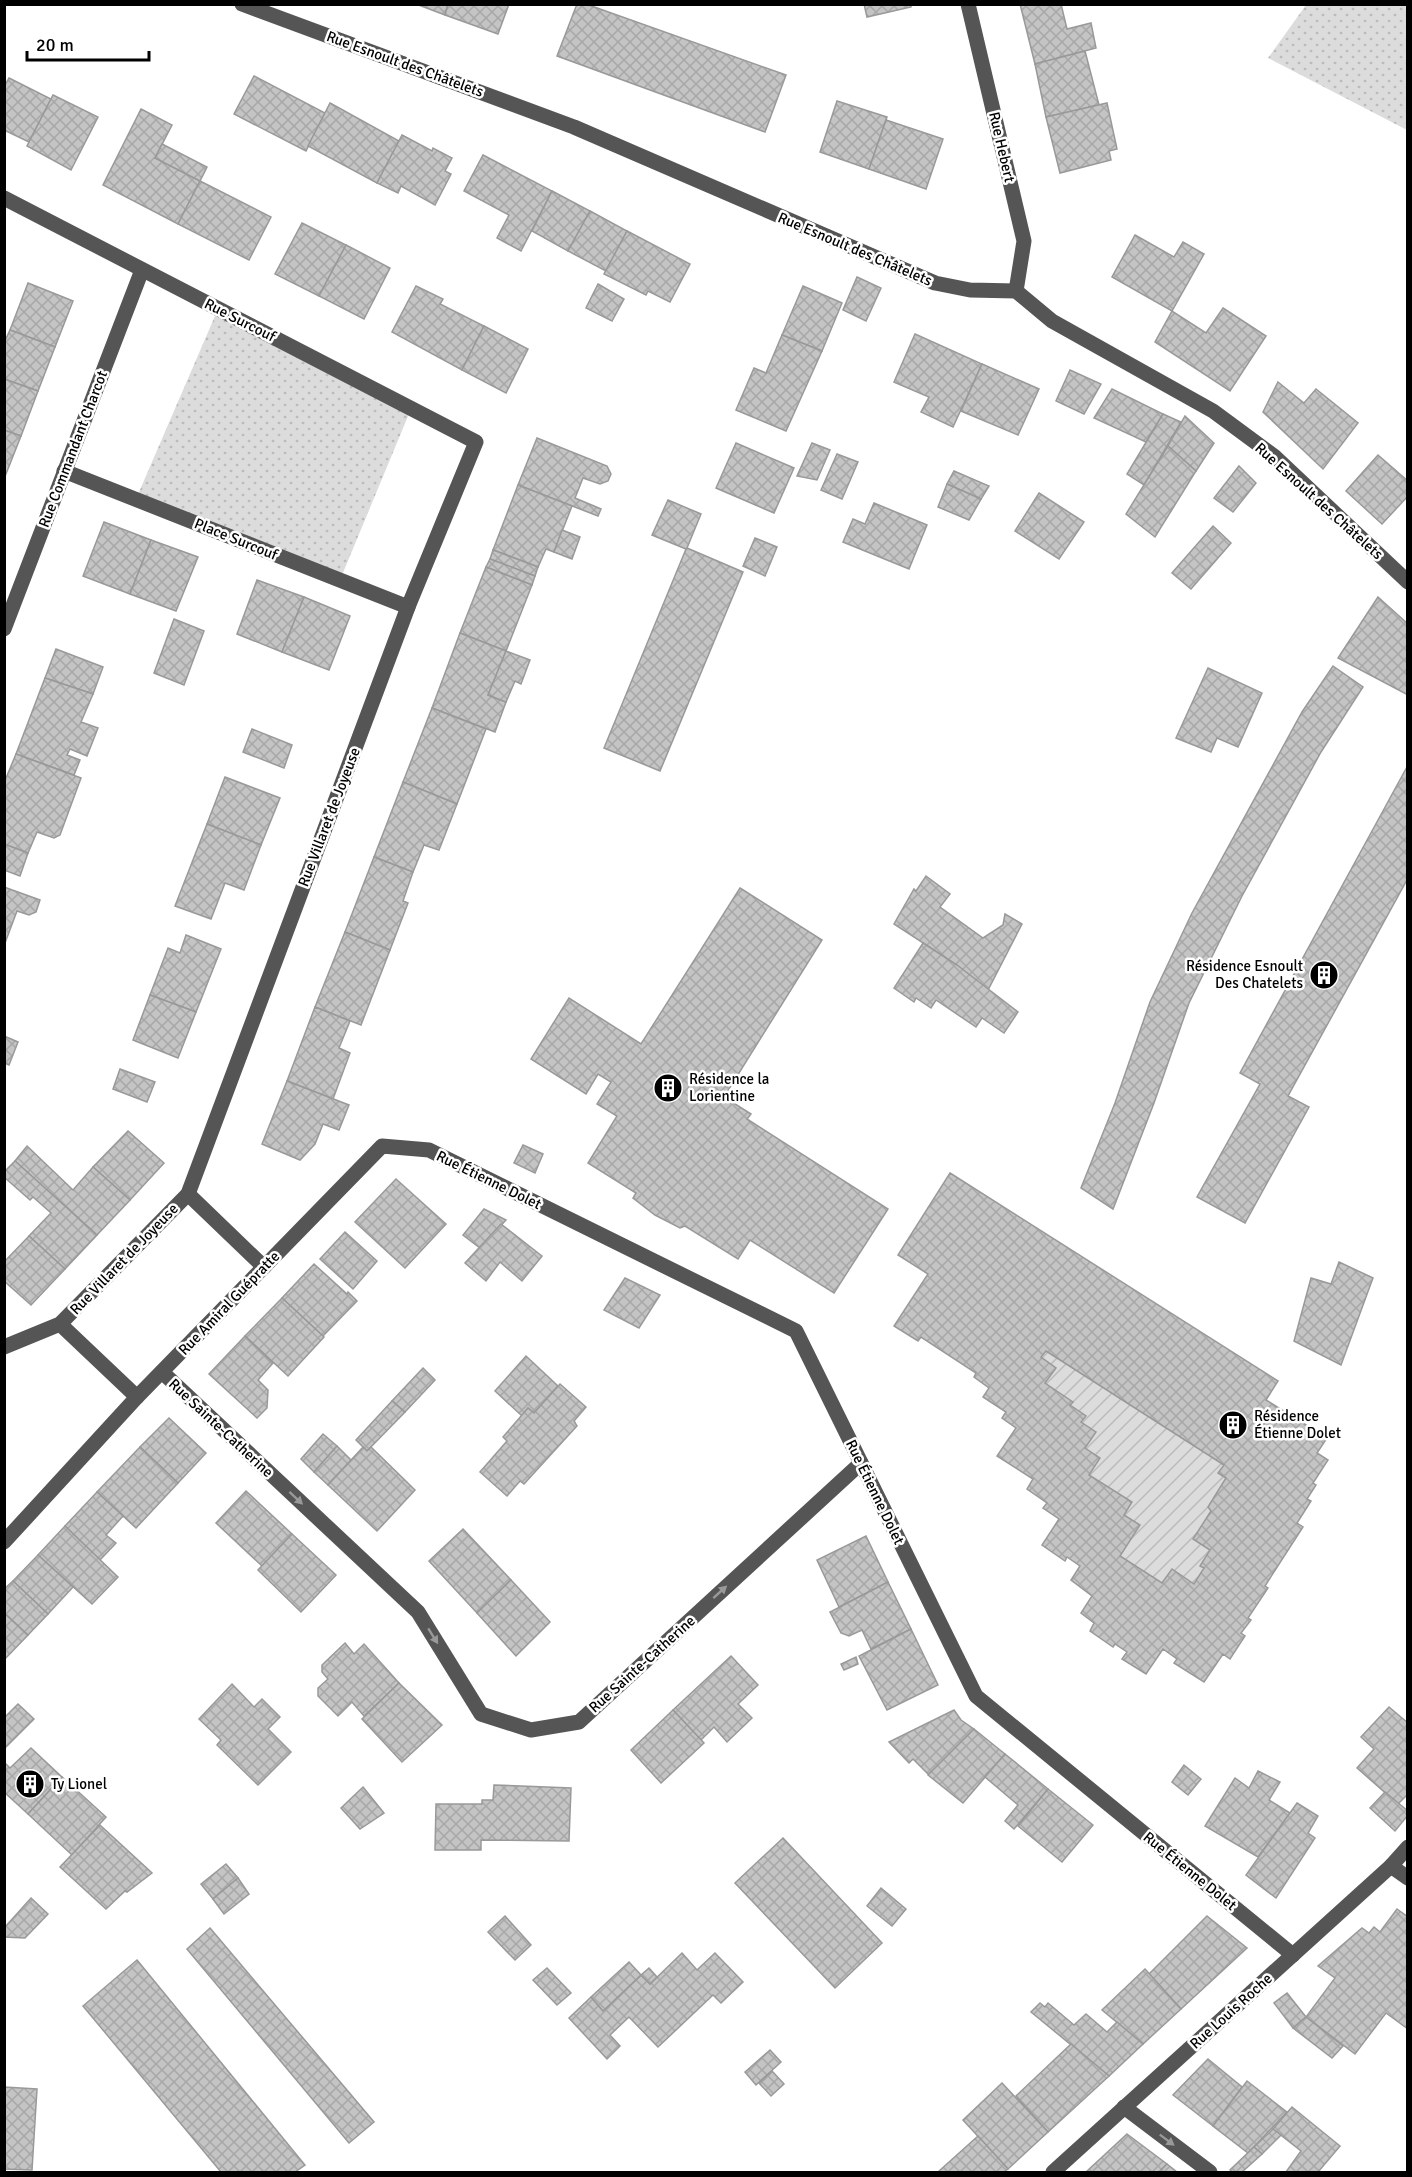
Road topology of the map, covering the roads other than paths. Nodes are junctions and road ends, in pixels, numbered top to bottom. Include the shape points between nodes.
1 (242, 4) edge
2 (968, 4) edge
3 (4, 198) edge
4 (142, 270) junction
5 (1016, 291) junction
6 (476, 442) joint
7 (64, 471) junction
8 (1407, 582) edge
9 (408, 607) junction
10 (4, 629) edge
11 (382, 1146) joint
12 (188, 1194) junction
13 (264, 1267) junction
14 (60, 1323) junction
15 (4, 1347) edge
16 (162, 1372) junction
17 (137, 1397) junction
18 (861, 1463) junction
19 (4, 1542) edge
20 (1407, 1847) edge
21 (1391, 1866) junction
22 (1407, 1878) edge
23 (1293, 1955) junction
24 (1124, 2107) junction
25 (1053, 2172) edge
26 (1210, 2172) edge

1 - 5 street, Rue Esnoult des Châtelets via 574,127 935,283 970,290
2 - 5 street, Rue Hebert via 1024,241
3 - 4 street, Rue Surcouf
4 - 6 street, Rue Surcouf
4 - 7 street, Rue Commandant Charcot
5 - 8 street, Rue Esnoult des Châtelets via 1052,321 1213,411 1248,436
6 - 9 street, Rue Villaret de Joyeuse
7 - 9 street, Place Surcouf
7 - 10 street, Rue Commandant Charcot
9 - 12 street, Rue Villaret de Joyeuse
11 - 13 street, Rue Amiral Guépratte
11 - 18 street, Rue Étienne Dolet via 429,1150 796,1331
12 - 13 street, Rue Villaret de Joyeuse
12 - 14 street, Rue Villaret de Joyeuse
13 - 16 street, Rue Amiral Guépratte
14 - 15 street, Rue Villaret de Joyeuse
14 - 17 street, Rue Villaret de Joyeuse
16 - 17 street, Rue Amiral Guépratte
16 -> 18 street, Rue Sainte-Catherine via 418,1612 481,1714 531,1730 579,1722
17 - 19 street, Rue Amiral Guépratte
18 - 23 street, Rue Étienne Dolet via 976,1696
20 - 21 street, Rue Louis Roche
21 - 22 street
21 - 23 street, Rue Louis Roche
23 - 24 street, Rue Louis Roche
24 - 25 street, Rue Louis Roche
24 -> 26 street

